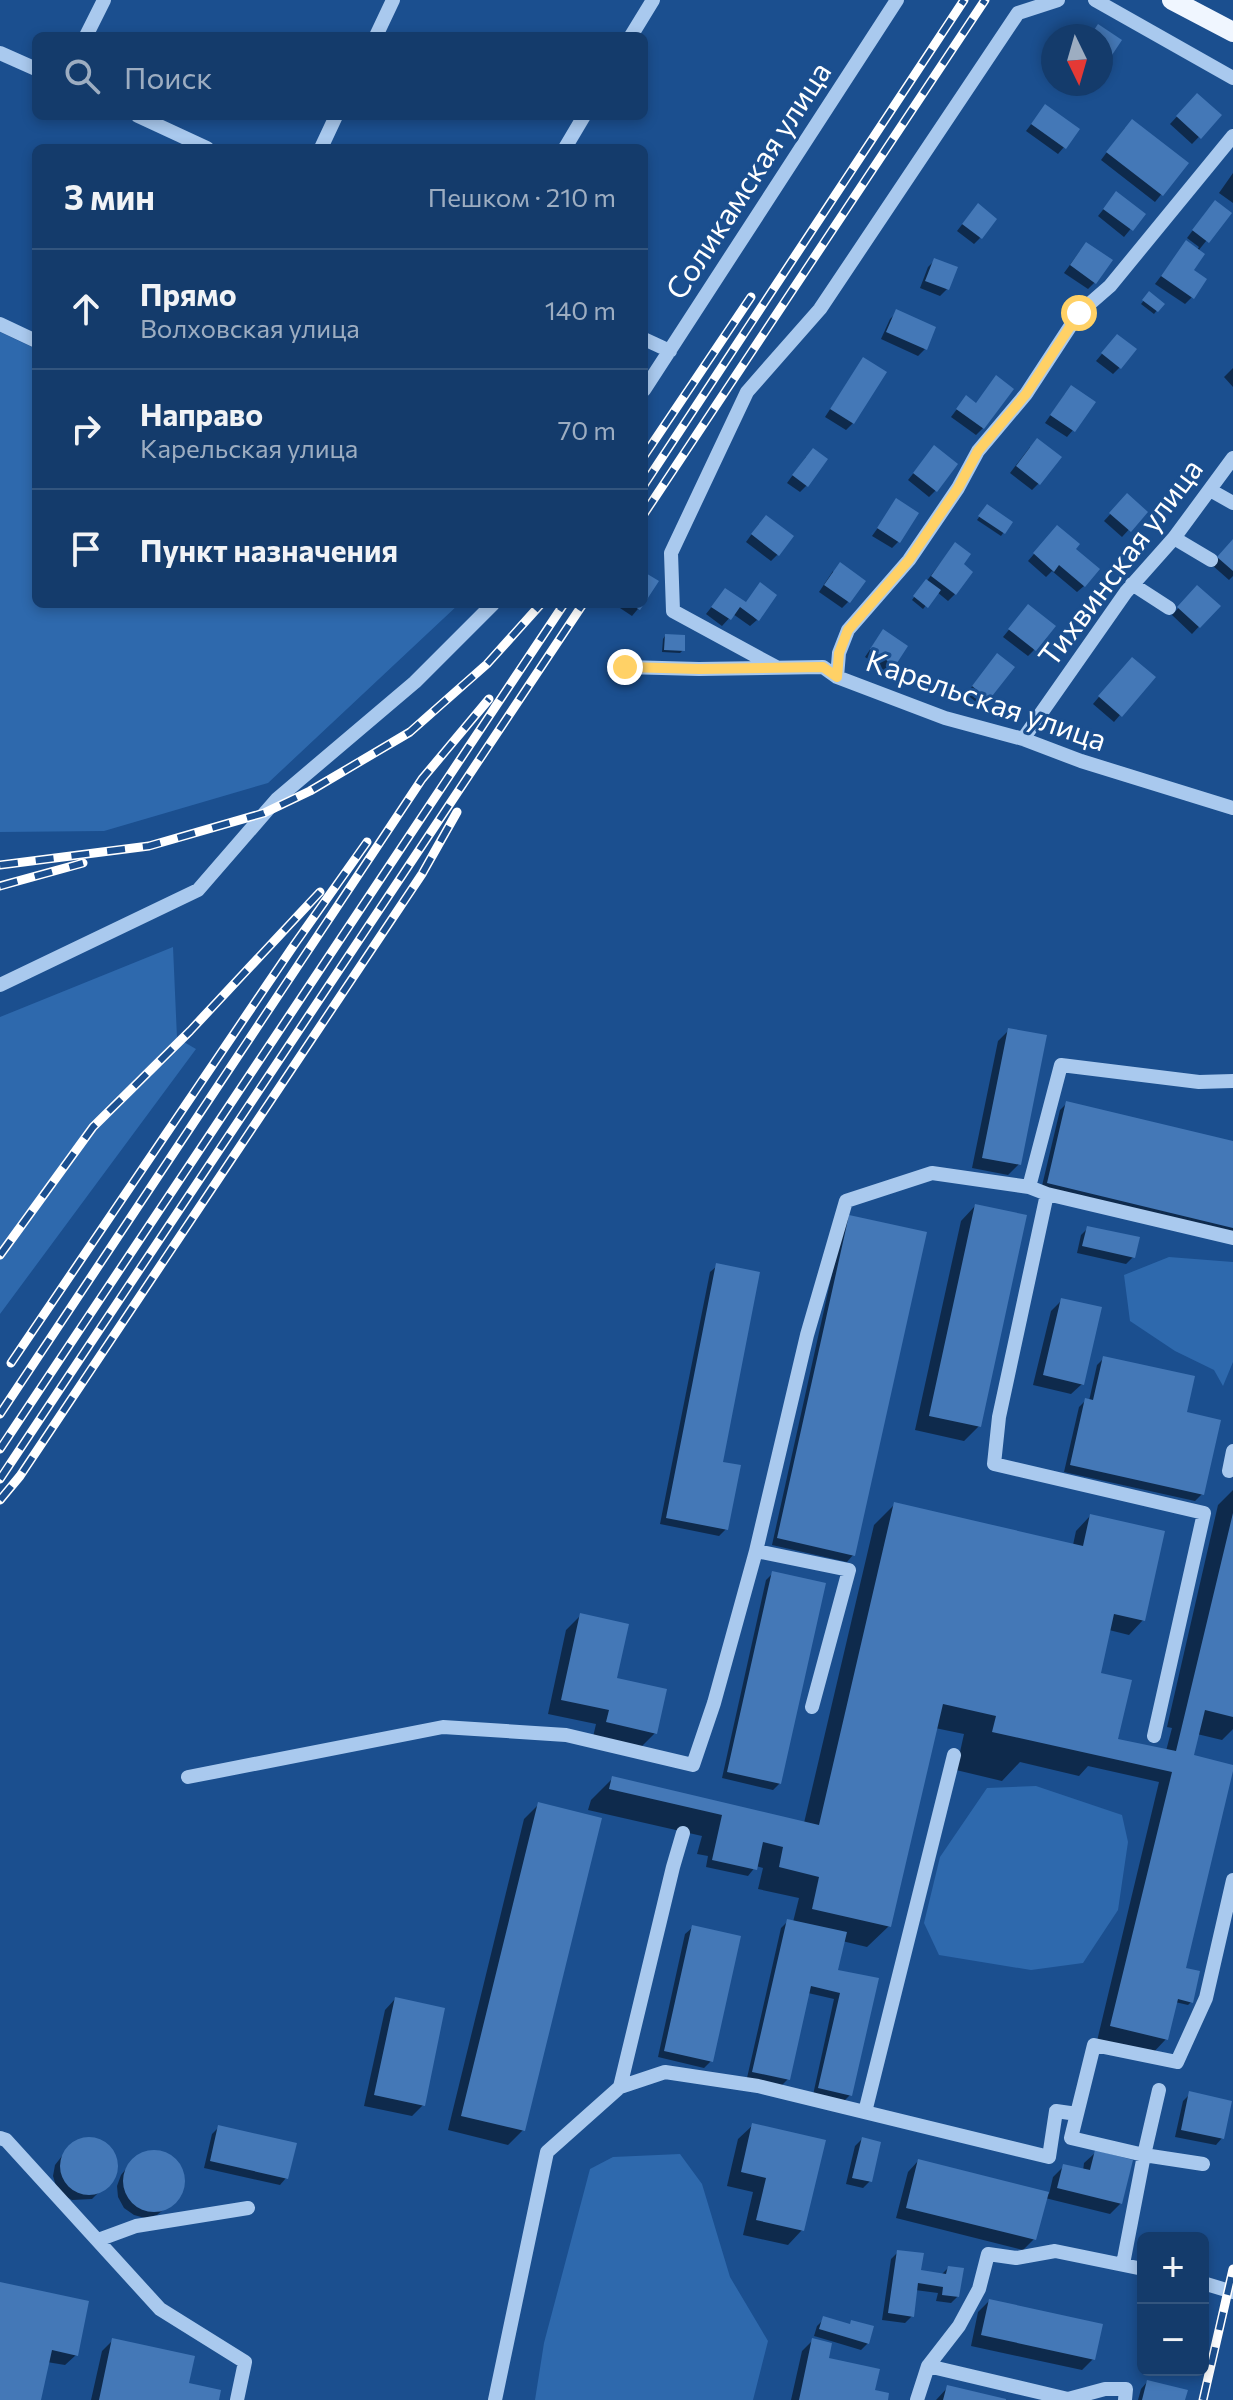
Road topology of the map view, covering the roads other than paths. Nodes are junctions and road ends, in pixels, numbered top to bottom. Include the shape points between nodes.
1 (104, 0) edge
2 (393, 0) edge
3 (653, 0) edge
4 (897, 0) edge
5 (1058, 0) edge
6 (1095, 0) edge
7 (1172, 0) edge
8 (1203, 7) edge
9 (88, 32) edge
10 (378, 32) edge
11 (633, 32) edge
12 (1233, 32) edge
13 (0, 53) edge
14 (32, 67) edge
15 (1233, 78) edge
16 (147, 120) edge
17 (334, 120) edge
18 (582, 120) edge
19 (1233, 136) edge
20 (198, 144) edge
21 (323, 144) edge
22 (567, 144) edge
23 (0, 324) edge
24 (32, 339) edge
25 (648, 341) edge
26 (670, 351) junction
27 (648, 384) edge
28 (1233, 458) edge
29 (1210, 490) junction
30 (1233, 503) edge
31 (1174, 538) junction
32 (1211, 560) dead end
33 (1132, 584) junction
34 (489, 608) edge
35 (1169, 608) dead end
36 (625, 667) dead end
37 (776, 667) junction
38 (837, 677) junction
39 (1023, 739) junction
40 (1233, 808) edge
41 (0, 985) edge
42 (1233, 1081) edge
43 (1029, 1187) junction
44 (1047, 1194) junction
45 (1233, 1238) edge
46 (1233, 1451) edge
47 (1229, 1471) dead end
48 (756, 1551) junction
49 (812, 1707) dead end
50 (1154, 1736) dead end
51 (954, 1755) dead end
52 (188, 1777) dead end
53 (683, 1833) dead end
54 (1233, 1880) edge
55 (620, 2087) junction
56 (1159, 2090) dead end
57 (865, 2112) junction
58 (1077, 2114) junction
59 (0, 2138) edge
60 (1144, 2155) junction
61 (1203, 2164) dead end
62 (248, 2208) dead end
63 (98, 2240) junction
64 (1123, 2264) junction
65 (1137, 2268) edge
66 (1209, 2285) edge
67 (1233, 2292) edge
68 (928, 2366) junction
69 (237, 2400) edge
70 (495, 2400) edge
71 (917, 2400) edge
72 (1125, 2400) edge

1 - 9 street
2 - 10 street
3 - 11 street
4 - 26 street, Соликамская улица
5 - 37 street via 1018,13 820,309 747,392 671,553 673,611
6 - 15 street
7 - 8 main road
8 - 12 main road
13 - 14 street
16 - 20 street
17 - 21 street
18 - 22 street
19 - 38 street via 1110,286 1079,313 1026,394 978,451 909,560 848,630
23 - 24 street
25 - 26 street
26 - 27 street, Соликамская улица
28 - 29 street, Тихвинская улица
29 - 30 street
29 - 31 street, Тихвинская улица
31 - 32 street
31 - 33 street, Тихвинская улица
33 - 35 street
33 - 39 street, Тихвинская улица
34 - 41 street via 415,682 277,799 198,890
36 - 37 street, Карельская улица
37 - 38 street, Карельская улица via 823,667
38 - 39 street, Карельская улица via 945,718
39 - 40 street, Карельская улица
42 - 43 street via 1199,1082 1061,1065
43 - 44 street
43 - 48 street via 932,1173 846,1201 807,1335
44 - 45 street
44 - 50 street via 999,1417 994,1464 1204,1513
46 - 47 street
48 - 49 street via 849,1570
48 - 52 street via 693,1765 566,1735 443,1727
51 - 57 street
53 - 55 street
54 - 58 street via 1206,1998 1177,2062 1094,2045
55 - 57 street via 665,2072 758,2086
55 - 70 street via 547,2152
56 - 60 street
57 - 58 street via 1049,2157 1056,2111
58 - 60 street via 1071,2138
59 - 63 street
60 - 61 street
60 - 64 street
62 - 63 street via 136,2226
63 - 69 street via 160,2309 245,2362
64 - 65 street
64 - 68 street via 1055,2251 1016,2258 988,2254 979,2289
66 - 67 street
68 - 71 street
68 - 72 street via 1068,2399 1126,2389

